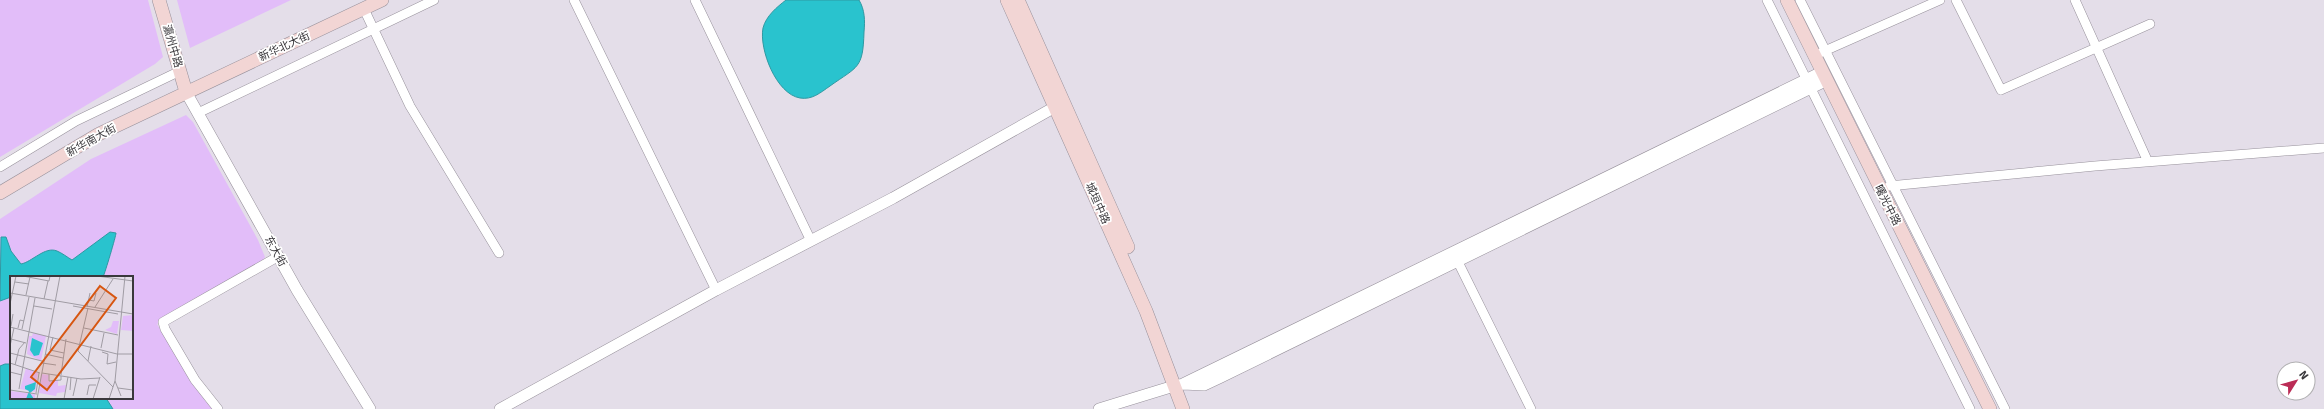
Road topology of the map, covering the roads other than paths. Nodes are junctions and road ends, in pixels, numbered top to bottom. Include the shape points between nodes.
1 (160, 0) edge
2 (382, 0) edge
3 (434, 0) edge
4 (574, 0) edge
5 (695, 0) edge
6 (1007, 0) edge
7 (1018, 0) edge
8 (1767, 0) edge
9 (1777, 0) edge
10 (1787, 0) edge
11 (1800, 0) edge
12 (1940, 0) edge
13 (1956, 0) edge
14 (2075, 0) edge
15 (363, 4) edge
16 (2150, 24) dead end
17 (373, 29) junction
18 (2096, 48) junction
19 (1820, 53) junction
20 (180, 71) junction
21 (1817, 80) junction
22 (185, 88) junction
23 (1055, 107) junction
24 (198, 113) junction
25 (2324, 148) edge
26 (2148, 162) junction
27 (0, 167) edge
28 (0, 183) edge
29 (1893, 186) junction
30 (1880, 188) junction
31 (0, 193) edge
32 (811, 241) junction
33 (499, 253) dead end
34 (279, 256) junction
35 (1458, 262) junction
36 (716, 290) junction
37 (1178, 385) junction
38 (1117, 406) edge
39 (218, 409) edge
40 (370, 409) edge
41 (500, 409) edge
42 (1099, 409) edge
43 (1183, 409) edge
44 (1192, 409) edge
45 (1531, 409) edge
46 (1970, 409) edge
47 (1981, 409) edge
48 (1990, 409) edge
49 (2005, 409) edge

1 - 20 main road, 瀛州中路
2 - 15 main road, 新华北大街
3 - 17 street
4 - 36 street
5 - 32 street
6 - 23 main road, 城垣中路
7 - 37 main road, 城垣中路 via 1154,307
8 - 21 street
9 - 21 main road, 曙光中路
10 - 19 main road, 曙光中路
11 - 19 street
12 - 19 street
13 - 18 street via 2001,90
14 - 18 street
15 - 17 street
15 - 22 main road, 新华北大街
16 - 18 street
17 - 24 street
17 - 33 street via 410,106
18 - 26 street
19 - 21 main road, 曙光中路
19 - 29 street
20 - 22 main road, 瀛州中路
20 - 27 street via 76,121
21 - 30 main road, 曙光中路
21 - 35 street
21 - 37 street
21 - 46 street
21 - 47 main road, 曙光中路
22 - 24 street, 东大街
22 - 28 main road, 新华南大街 via 95,126
22 - 31 main road, 新华南大街 via 99,134
23 - 32 street
23 - 37 main road, 城垣中路
24 - 34 street, 东大街
25 - 26 street
26 - 29 street
29 - 30 street
29 - 49 street
30 - 48 main road, 曙光中路
32 - 36 street
34 - 39 street via 163,322 165,330 195,380
34 - 40 street, 东大街
35 - 37 street via 1204,385
35 - 45 street
36 - 41 street
37 - 38 street
37 - 43 main road, 城垣中路
37 - 44 main road, 城垣中路
38 - 42 street

